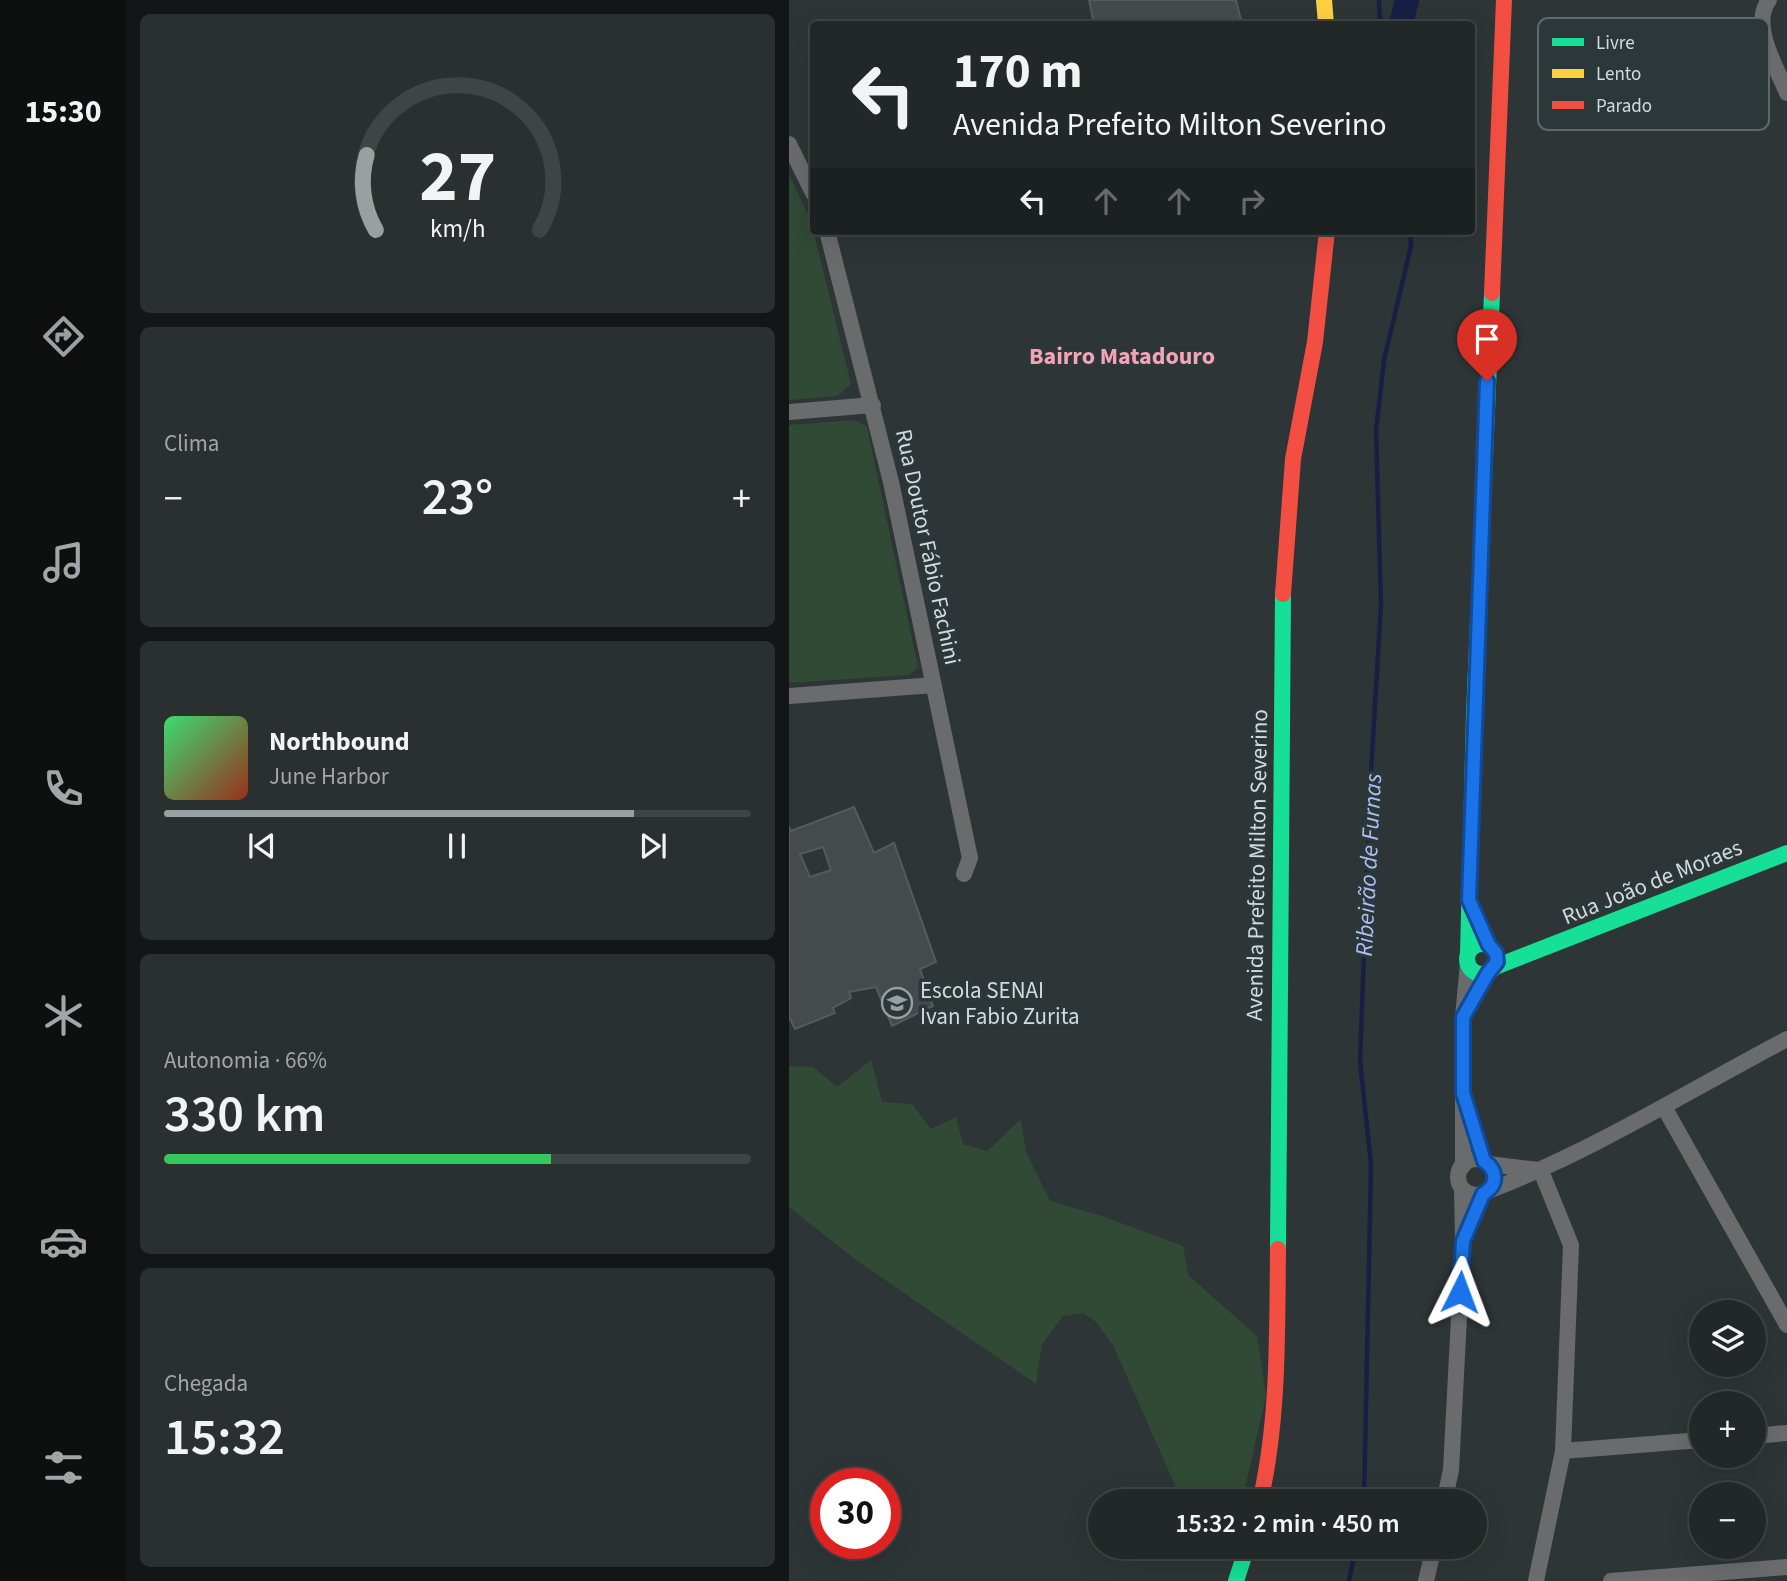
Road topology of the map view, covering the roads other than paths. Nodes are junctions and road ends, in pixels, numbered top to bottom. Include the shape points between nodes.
1 (1324, 0) edge
2 (1504, 0) edge
3 (1769, 0) edge
4 (1763, 18) edge
5 (1326, 21) edge
6 (1769, 45) edge
7 (1787, 93) edge
8 (789, 144) edge
9 (810, 187) edge
10 (828, 235) edge
11 (1327, 235) edge
12 (873, 405) junction
13 (789, 412) edge
14 (934, 685) junction
15 (789, 696) edge
16 (1787, 853) edge
17 (964, 874) dead end
18 (1469, 900) junction
19 (1491, 947) junction
20 (1533, 953) junction
21 (1468, 958) junction
22 (1491, 970) junction
23 (1463, 1017) junction
24 (1786, 1043) edge
25 (1463, 1093) junction
26 (1664, 1108) junction
27 (1487, 1163) junction
28 (1463, 1166) junction
29 (1541, 1171) junction
30 (1462, 1188) junction
31 (1486, 1193) junction
32 (1463, 1241) junction
33 (1787, 1325) edge
34 (1787, 1433) edge
35 (1766, 1435) edge
36 (1689, 1441) edge
37 (1564, 1451) junction
38 (1263, 1489) edge
39 (1447, 1489) edge
40 (1243, 1559) edge
41 (1431, 1559) edge
42 (1787, 1567) edge
43 (1236, 1581) edge
44 (1426, 1581) edge
45 (1536, 1581) edge
46 (1611, 1581) edge

1 - 5 street
2 - 18 street
3 - 4 street
6 - 7 street
8 - 9 street
10 - 12 street, Rua Doutor Fábio Fachini
11 - 38 street, Avenida Prefeito Milton Severino via 1315,342 1293,459 1283,598 1277,1343
12 - 13 street
12 - 14 street, Rua Doutor Fábio Fachini
14 - 15 street
14 - 17 street, Rua Doutor Fábio Fachini via 970,858
16 - 20 street, Rua João de Moraes
18 - 19 street
18 - 21 street
19 - 20 street, Rua João de Moraes
19 - 21 street via 1479,944
19 - 22 street via 1497,958
20 - 22 street, Rua João de Moraes
21 - 22 street via 1478,973
21 - 23 street
22 - 23 street
23 - 25 street
24 - 26 street
25 - 27 street
25 - 28 street
26 - 29 street
26 - 33 street
27 - 28 street via 1473,1160
27 - 29 street
27 - 31 street via 1494,1181
28 - 30 street via 1458,1177
29 - 31 street
29 - 37 street via 1571,1245
30 - 31 street via 1471,1195
30 - 32 street
31 - 32 street
32 - 39 street
34 - 35 street
36 - 37 street
37 - 45 street
40 - 43 street
41 - 44 street
42 - 46 street

